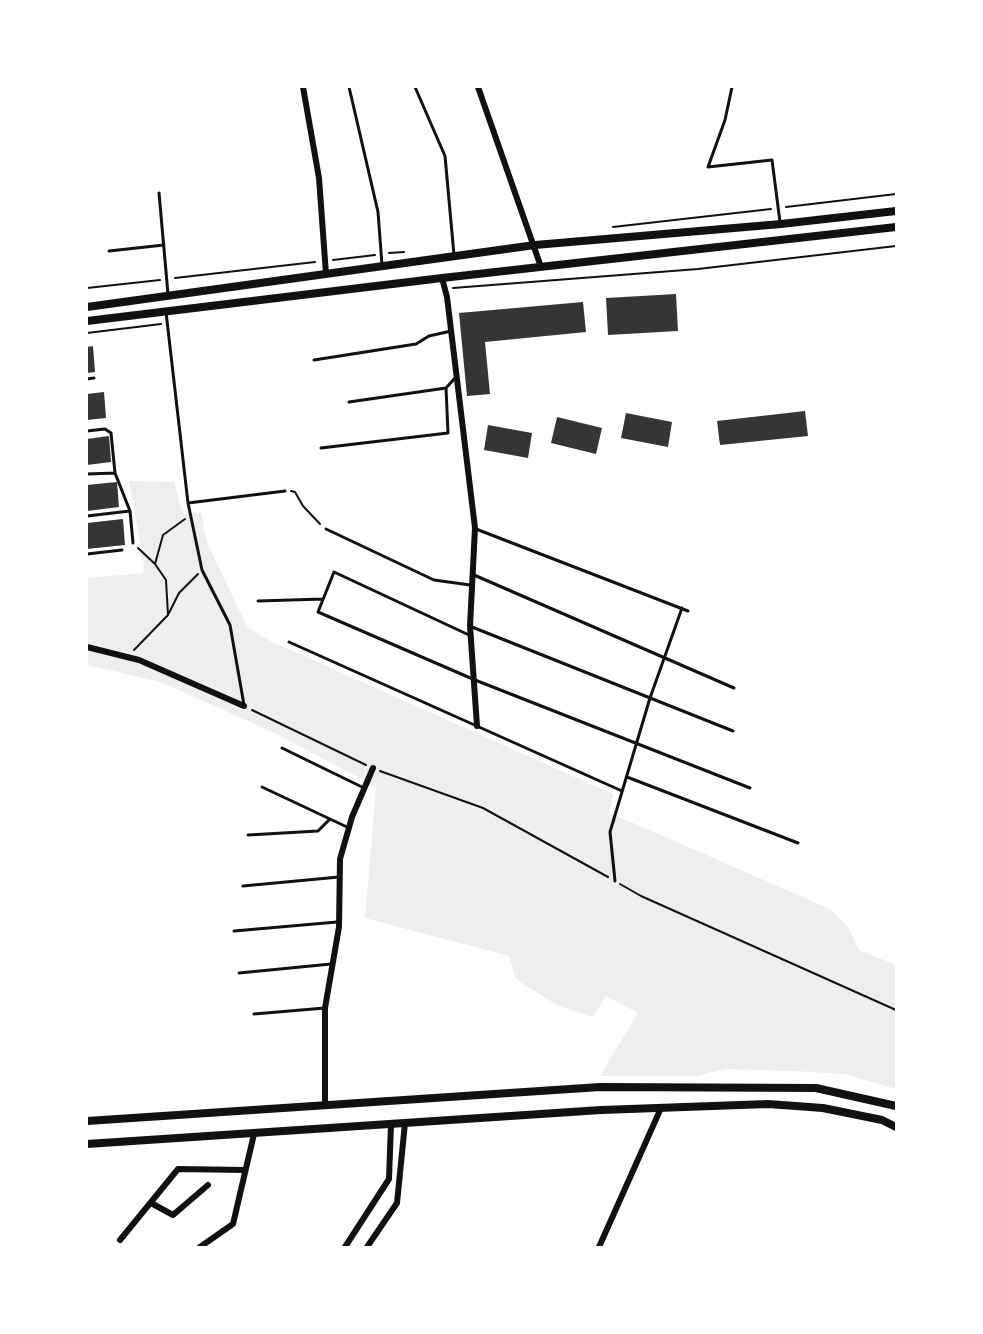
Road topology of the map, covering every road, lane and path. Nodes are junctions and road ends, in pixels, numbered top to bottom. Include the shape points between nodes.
1 (303, 87) edge
2 (349, 87) edge
3 (415, 87) edge
4 (478, 87) edge
5 (732, 87) edge
6 (159, 193) dead end
7 (896, 211) edge
8 (780, 224) junction
9 (896, 228) edge
10 (164, 245) junction
11 (535, 245) junction
12 (896, 246) edge
13 (109, 251) dead end
14 (454, 256) junction
15 (382, 267) junction
16 (541, 267) junction
17 (326, 274) junction
18 (442, 278) junction
19 (444, 289) junction
20 (168, 296) junction
21 (87, 306) edge
22 (165, 310) junction
23 (87, 321) edge
24 (167, 323) junction
25 (451, 331) junction
26 (87, 333) edge
27 (314, 360) dead end
28 (457, 376) junction
29 (94, 378) dead end
30 (87, 379) edge
31 (446, 388) junction
32 (349, 402) dead end
33 (87, 430) edge
34 (321, 448) dead end
35 (115, 473) junction
36 (87, 474) edge
37 (285, 491) joint
38 (188, 503) junction
39 (130, 511) junction
40 (190, 515) junction
41 (87, 516) edge
42 (475, 528) junction
43 (326, 529) joint
44 (133, 543) joint
45 (123, 550) dead end
46 (87, 554) edge
47 (155, 564) junction
48 (202, 570) junction
49 (473, 574) junction
50 (470, 585) junction
51 (323, 598) junction
52 (258, 602) dead end
53 (682, 608) junction
54 (688, 611) dead end
55 (168, 615) junction
56 (470, 626) junction
57 (471, 636) junction
58 (289, 642) dead end
59 (87, 647) edge
60 (128, 657) junction
61 (663, 659) junction
62 (475, 680) junction
63 (734, 688) dead end
64 (650, 698) junction
65 (244, 706) junction
66 (477, 726) junction
67 (733, 731) dead end
68 (637, 743) junction
69 (282, 748) dead end
70 (373, 768) junction
71 (627, 777) junction
72 (261, 787) dead end
73 (364, 788) junction
74 (750, 788) dead end
75 (622, 790) junction
76 (330, 819) junction
77 (349, 828) junction
78 (248, 835) dead end
79 (798, 843) dead end
80 (339, 877) junction
81 (615, 881) junction
82 (243, 886) dead end
83 (339, 922) junction
84 (234, 931) dead end
85 (333, 964) junction
86 (239, 973) dead end
87 (325, 1008) junction
88 (896, 1010) edge
89 (254, 1014) dead end
90 (325, 1106) junction
91 (896, 1106) edge
92 (661, 1108) junction
93 (87, 1121) edge
94 (405, 1123) junction
95 (391, 1124) junction
96 (896, 1127) edge
97 (254, 1134) junction
98 (87, 1144) edge
99 (246, 1170) junction
100 (208, 1185) dead end
101 (151, 1203) junction
102 (120, 1240) dead end
103 (200, 1247) edge
104 (345, 1247) edge
105 (367, 1247) edge
106 (599, 1247) edge

1 - 17 street via 319,178
2 - 15 lane via 378,212
3 - 14 lane via 445,156
4 - 11 street
5 - 8 lane via 708,167 772,160
6 - 10 lane
7 - 8 main road
8 - 11 main road
9 - 16 main road
10 - 13 lane
10 - 20 lane
11 - 14 main road
11 - 16 street
12 - 19 path via 698,269
14 - 15 main road
15 - 17 main road
16 - 18 main road
17 - 20 main road
18 - 19 street
18 - 22 main road
19 - 25 street
20 - 21 main road
22 - 23 main road
22 - 24 lane
24 - 26 path
24 - 38 lane
25 - 27 lane via 416,344
25 - 28 street
28 - 31 lane
28 - 42 street
29 - 30 lane
31 - 32 lane
31 - 34 lane via 448,433
33 - 35 lane via 105,429 111,433
35 - 36 lane
35 - 39 lane
37 - 38 lane
37 - 43 path via 295,492 312,518
38 - 40 lane
39 - 41 lane
39 - 44 lane
40 - 47 path via 163,536
40 - 48 lane
42 - 49 street
42 - 53 lane
43 - 50 lane via 434,580
44 - 47 path
45 - 46 lane
47 - 55 path via 166,580
48 - 55 path via 179,593
48 - 65 lane via 230,625
49 - 50 street
49 - 61 lane
50 - 56 street
51 - 52 lane
51 - 57 lane via 334,572
51 - 62 lane via 318,612
53 - 54 lane
53 - 61 lane
55 - 60 path
56 - 57 street
56 - 64 lane
57 - 62 street
58 - 66 lane
59 - 60 street
60 - 65 street
61 - 63 lane
61 - 64 lane
62 - 66 street
62 - 68 lane
64 - 67 lane
64 - 68 lane
65 - 70 path
66 - 75 lane
68 - 71 lane
68 - 74 lane
69 - 73 lane
70 - 73 street
70 - 81 path via 483,808
71 - 75 lane
71 - 79 lane
72 - 76 lane
73 - 77 street
75 - 81 lane via 610,832
76 - 77 lane
76 - 78 lane via 318,831
77 - 80 street
80 - 82 lane
80 - 83 street
81 - 88 path
83 - 84 lane
83 - 85 street
85 - 86 lane
85 - 87 street
87 - 89 lane
87 - 90 street
90 - 91 main road via 600,1088 744,1087 816,1088
90 - 93 main road
92 - 94 main road
92 - 96 main road via 768,1104 823,1108 882,1120
92 - 106 street
94 - 95 main road
94 - 105 street via 397,1203
95 - 97 main road
95 - 104 street via 389,1179
97 - 98 main road
97 - 99 street
99 - 101 street via 178,1169
99 - 103 street via 233,1224
100 - 101 street via 173,1215
101 - 102 street

